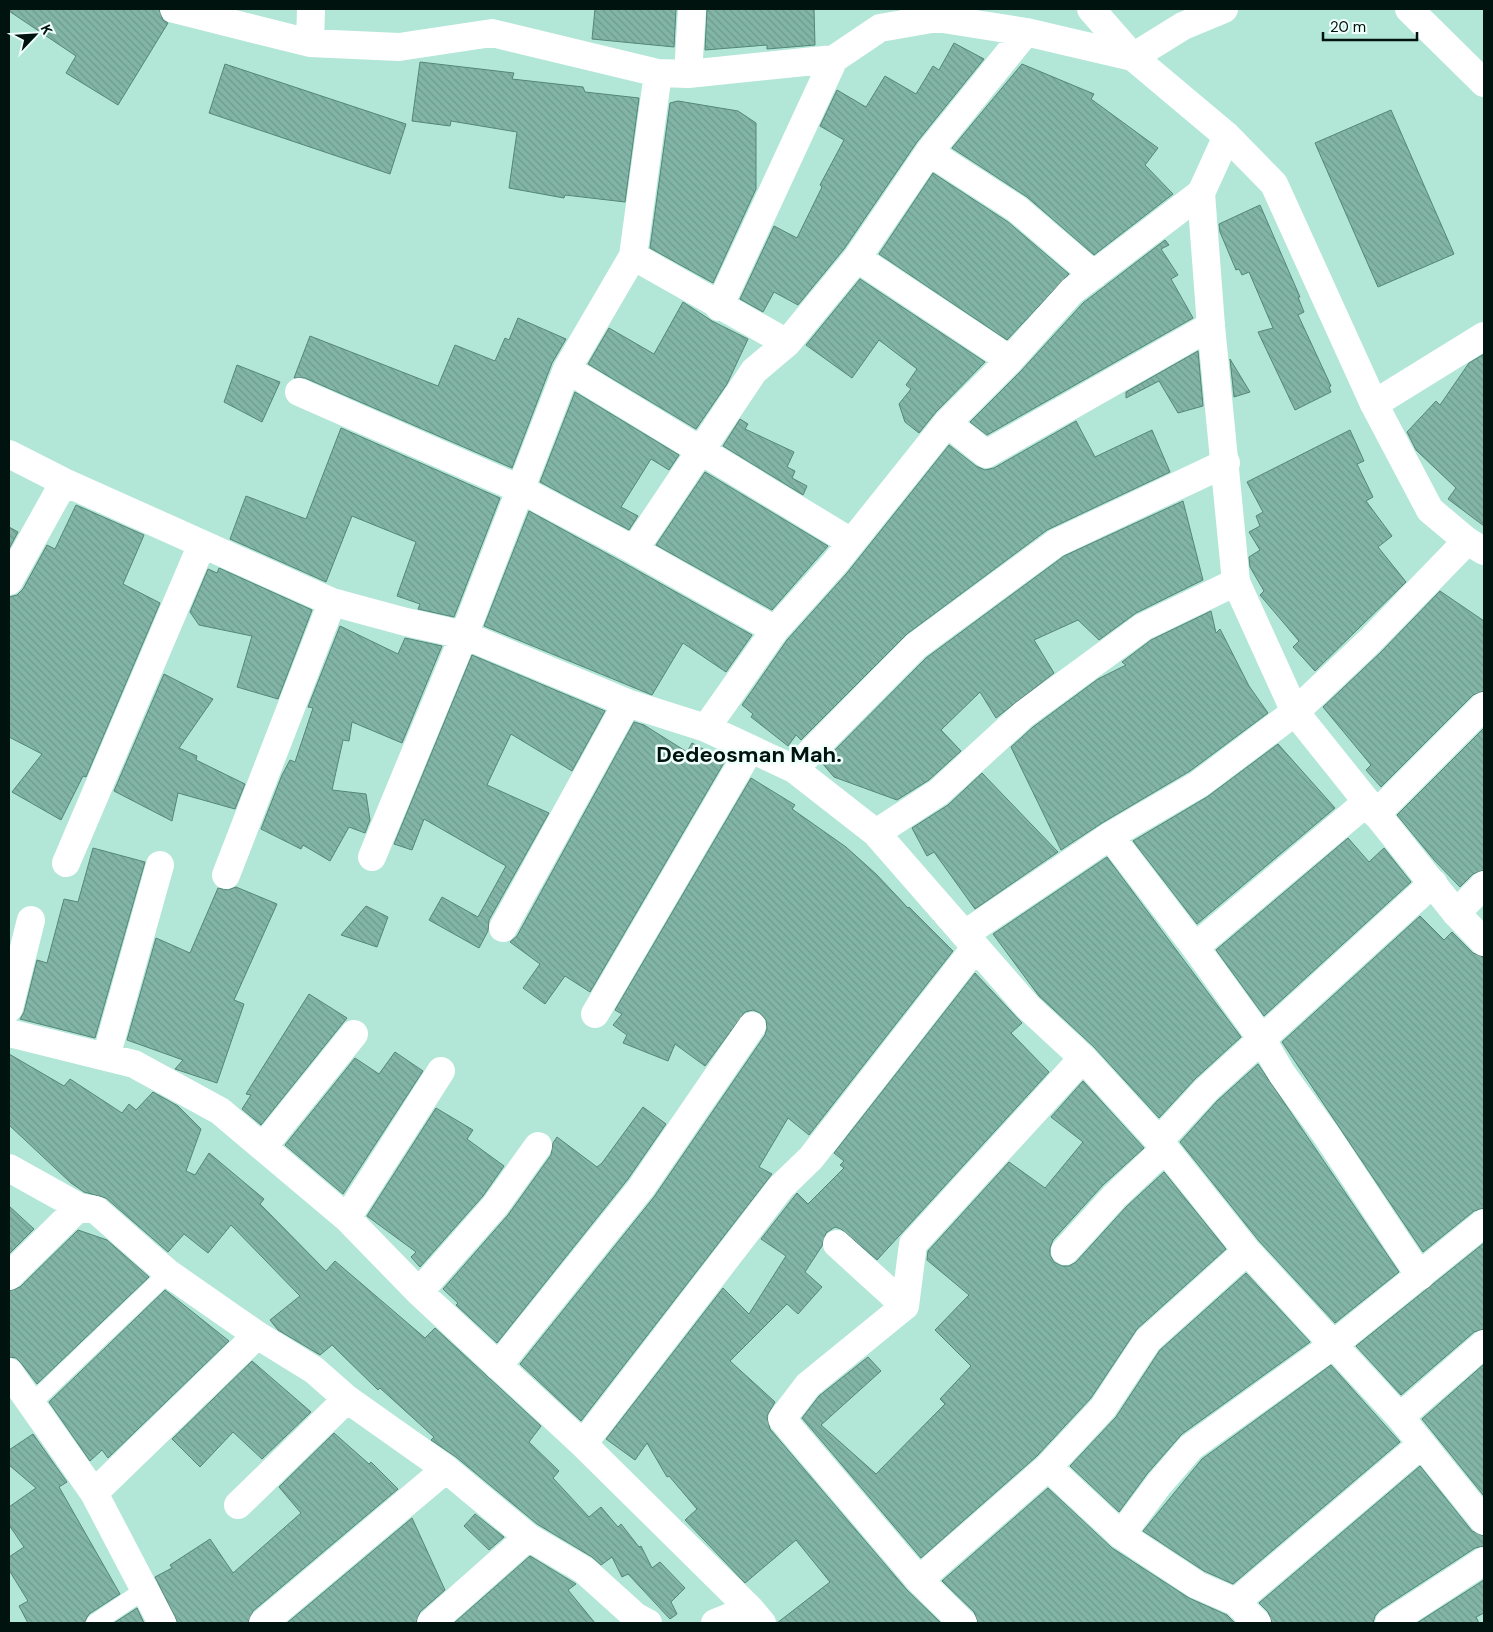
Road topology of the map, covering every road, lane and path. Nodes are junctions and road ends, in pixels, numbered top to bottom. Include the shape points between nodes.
1 (174, 9) edge
2 (311, 9) edge
3 (692, 9) edge
4 (1091, 9) edge
5 (1224, 9) edge
6 (1409, 9) edge
7 (879, 18) edge
8 (1026, 32) junction
9 (310, 43) junction
10 (1133, 57) junction
11 (834, 59) junction
12 (658, 73) junction
13 (688, 74) junction
14 (1484, 83) edge
15 (1227, 136) junction
16 (929, 152) junction
17 (1201, 193) junction
18 (634, 256) junction
19 (857, 258) junction
20 (1094, 275) junction
21 (719, 306) junction
22 (1211, 326) junction
23 (1484, 336) edge
24 (787, 343) junction
25 (1010, 360) junction
26 (568, 368) junction
27 (299, 392) dead end
28 (1374, 404) junction
29 (947, 423) junction
30 (702, 452) junction
31 (9, 454) edge
32 (1226, 463) junction
33 (64, 482) junction
34 (522, 490) junction
35 (851, 542) junction
36 (202, 544) junction
37 (1476, 546) edge
38 (634, 550) junction
39 (9, 581) edge
40 (1236, 582) junction
41 (332, 602) junction
42 (775, 630) junction
43 (464, 635) junction
44 (627, 704) junction
45 (1484, 706) edge
46 (1295, 712) junction
47 (706, 728) junction
48 (750, 749) junction
49 (794, 769) junction
50 (1371, 808) junction
51 (876, 833) junction
52 (1110, 836) junction
53 (372, 857) dead end
54 (66, 863) dead end
55 (160, 865) dead end
56 (226, 875) dead end
57 (1433, 883) junction
58 (1484, 885) edge
59 (1456, 913) junction
60 (32, 920) dead end
61 (503, 928) dead end
62 (970, 941) junction
63 (1484, 942) edge
64 (1195, 947) junction
65 (9, 1008) edge
66 (595, 1014) dead end
67 (752, 1026) dead end
68 (9, 1033) edge
69 (354, 1034) dead end
70 (1261, 1038) junction
71 (106, 1057) junction
72 (1083, 1058) junction
73 (441, 1071) dead end
74 (1162, 1145) junction
75 (538, 1146) dead end
76 (263, 1147) junction
77 (9, 1168) edge
78 (79, 1207) junction
79 (347, 1218) junction
80 (1484, 1223) edge
81 (837, 1244) dead end
82 (1065, 1251) dead end
83 (1247, 1251) junction
84 (168, 1273) junction
85 (9, 1276) edge
86 (1420, 1276) junction
87 (419, 1292) junction
88 (905, 1306) junction
89 (257, 1334) junction
90 (1484, 1344) edge
91 (1333, 1345) junction
92 (498, 1366) junction
93 (9, 1372) edge
94 (21, 1398) edge
95 (347, 1399) junction
96 (1400, 1417) junction
97 (583, 1444) junction
98 (1422, 1444) junction
99 (1048, 1467) junction
100 (446, 1469) junction
101 (94, 1492) junction
102 (238, 1505) dead end
103 (1480, 1506) edge
104 (1121, 1536) junction
105 (528, 1537) junction
106 (1484, 1561) edge
107 (920, 1580) junction
108 (143, 1591) junction
109 (1236, 1602) junction
110 (756, 1616) edge
111 (636, 1621) edge
112 (95, 1623) edge
113 (162, 1623) edge
114 (263, 1623) edge
115 (431, 1623) edge
116 (715, 1623) edge
117 (963, 1623) edge
118 (1256, 1623) edge
119 (1389, 1623) edge

1 - 9 street
2 - 9 street
3 - 13 street
4 - 10 street
5 - 10 street via 1183,26
6 - 14 street
7 - 8 street via 937,18
7 - 11 street
8 - 10 street
8 - 16 street
9 - 12 street via 399,47 492,33
10 - 15 street
11 - 13 street
11 - 21 street
12 - 13 street
12 - 18 street
15 - 17 street
15 - 28 street via 1274,184
16 - 19 street
16 - 20 street via 1017,209
17 - 20 street
17 - 22 street
18 - 21 street
18 - 26 street
19 - 24 street
19 - 25 street
20 - 25 street via 1072,291
21 - 24 street
22 - 29 street via 986,454
22 - 32 street
23 - 28 street
24 - 30 street via 754,371
25 - 29 street
26 - 30 street
26 - 34 street
27 - 34 street
28 - 37 street via 1430,510
29 - 35 street
30 - 35 street
30 - 38 street
31 - 33 street
32 - 40 street
32 - 49 street via 1056,543 916,646
33 - 36 street
33 - 39 street
34 - 38 street
34 - 43 street
35 - 42 street
36 - 41 street
36 - 54 street
37 - 46 street
38 - 42 street
40 - 46 street
40 - 51 street via 1143,627 1023,715 939,792
41 - 43 street
41 - 56 street
42 - 47 street
43 - 44 street
43 - 53 street
44 - 47 street
44 - 61 street
45 - 50 street
46 - 50 street
46 - 52 street via 1199,784
47 - 48 street
48 - 49 street
48 - 66 street
49 - 51 street
50 - 57 street
50 - 64 street
51 - 62 street
52 - 62 street
52 - 64 street
55 - 71 street
57 - 59 street
57 - 70 street
58 - 59 street
59 - 63 street
60 - 65 street
62 - 72 street via 1028,1008
62 - 97 street via 811,1158 781,1187
64 - 70 street
67 - 92 street via 641,1188
68 - 71 street
69 - 76 street
70 - 74 street via 1206,1090
70 - 86 street via 1282,1074 1326,1133
71 - 76 street via 134,1064 220,1111
72 - 74 street
72 - 88 street via 913,1244
73 - 79 street
74 - 82 street
74 - 83 street
75 - 87 street via 495,1206
76 - 79 street
77 - 78 street
78 - 84 street via 96,1210
78 - 85 street
79 - 87 street
80 - 86 street
81 - 88 street
83 - 91 street
83 - 99 street via 1148,1340 1103,1408
84 - 89 street
84 - 94 lane
86 - 91 street
87 - 92 street
88 - 107 street via 808,1385 782,1419
89 - 95 street via 314,1370
89 - 101 street
90 - 96 street
91 - 96 street
91 - 104 street via 1191,1447
92 - 97 street
93 - 94 street
94 - 101 street
95 - 100 street
95 - 102 street
96 - 98 street
97 - 110 street
98 - 103 street
98 - 109 street
99 - 104 street
99 - 107 street
100 - 105 street
100 - 114 street
101 - 108 street
104 - 109 street via 1198,1585
105 - 111 street via 584,1570
105 - 115 street
106 - 119 street
107 - 117 street
108 - 112 lane
108 - 113 street
109 - 118 street
110 - 116 street

